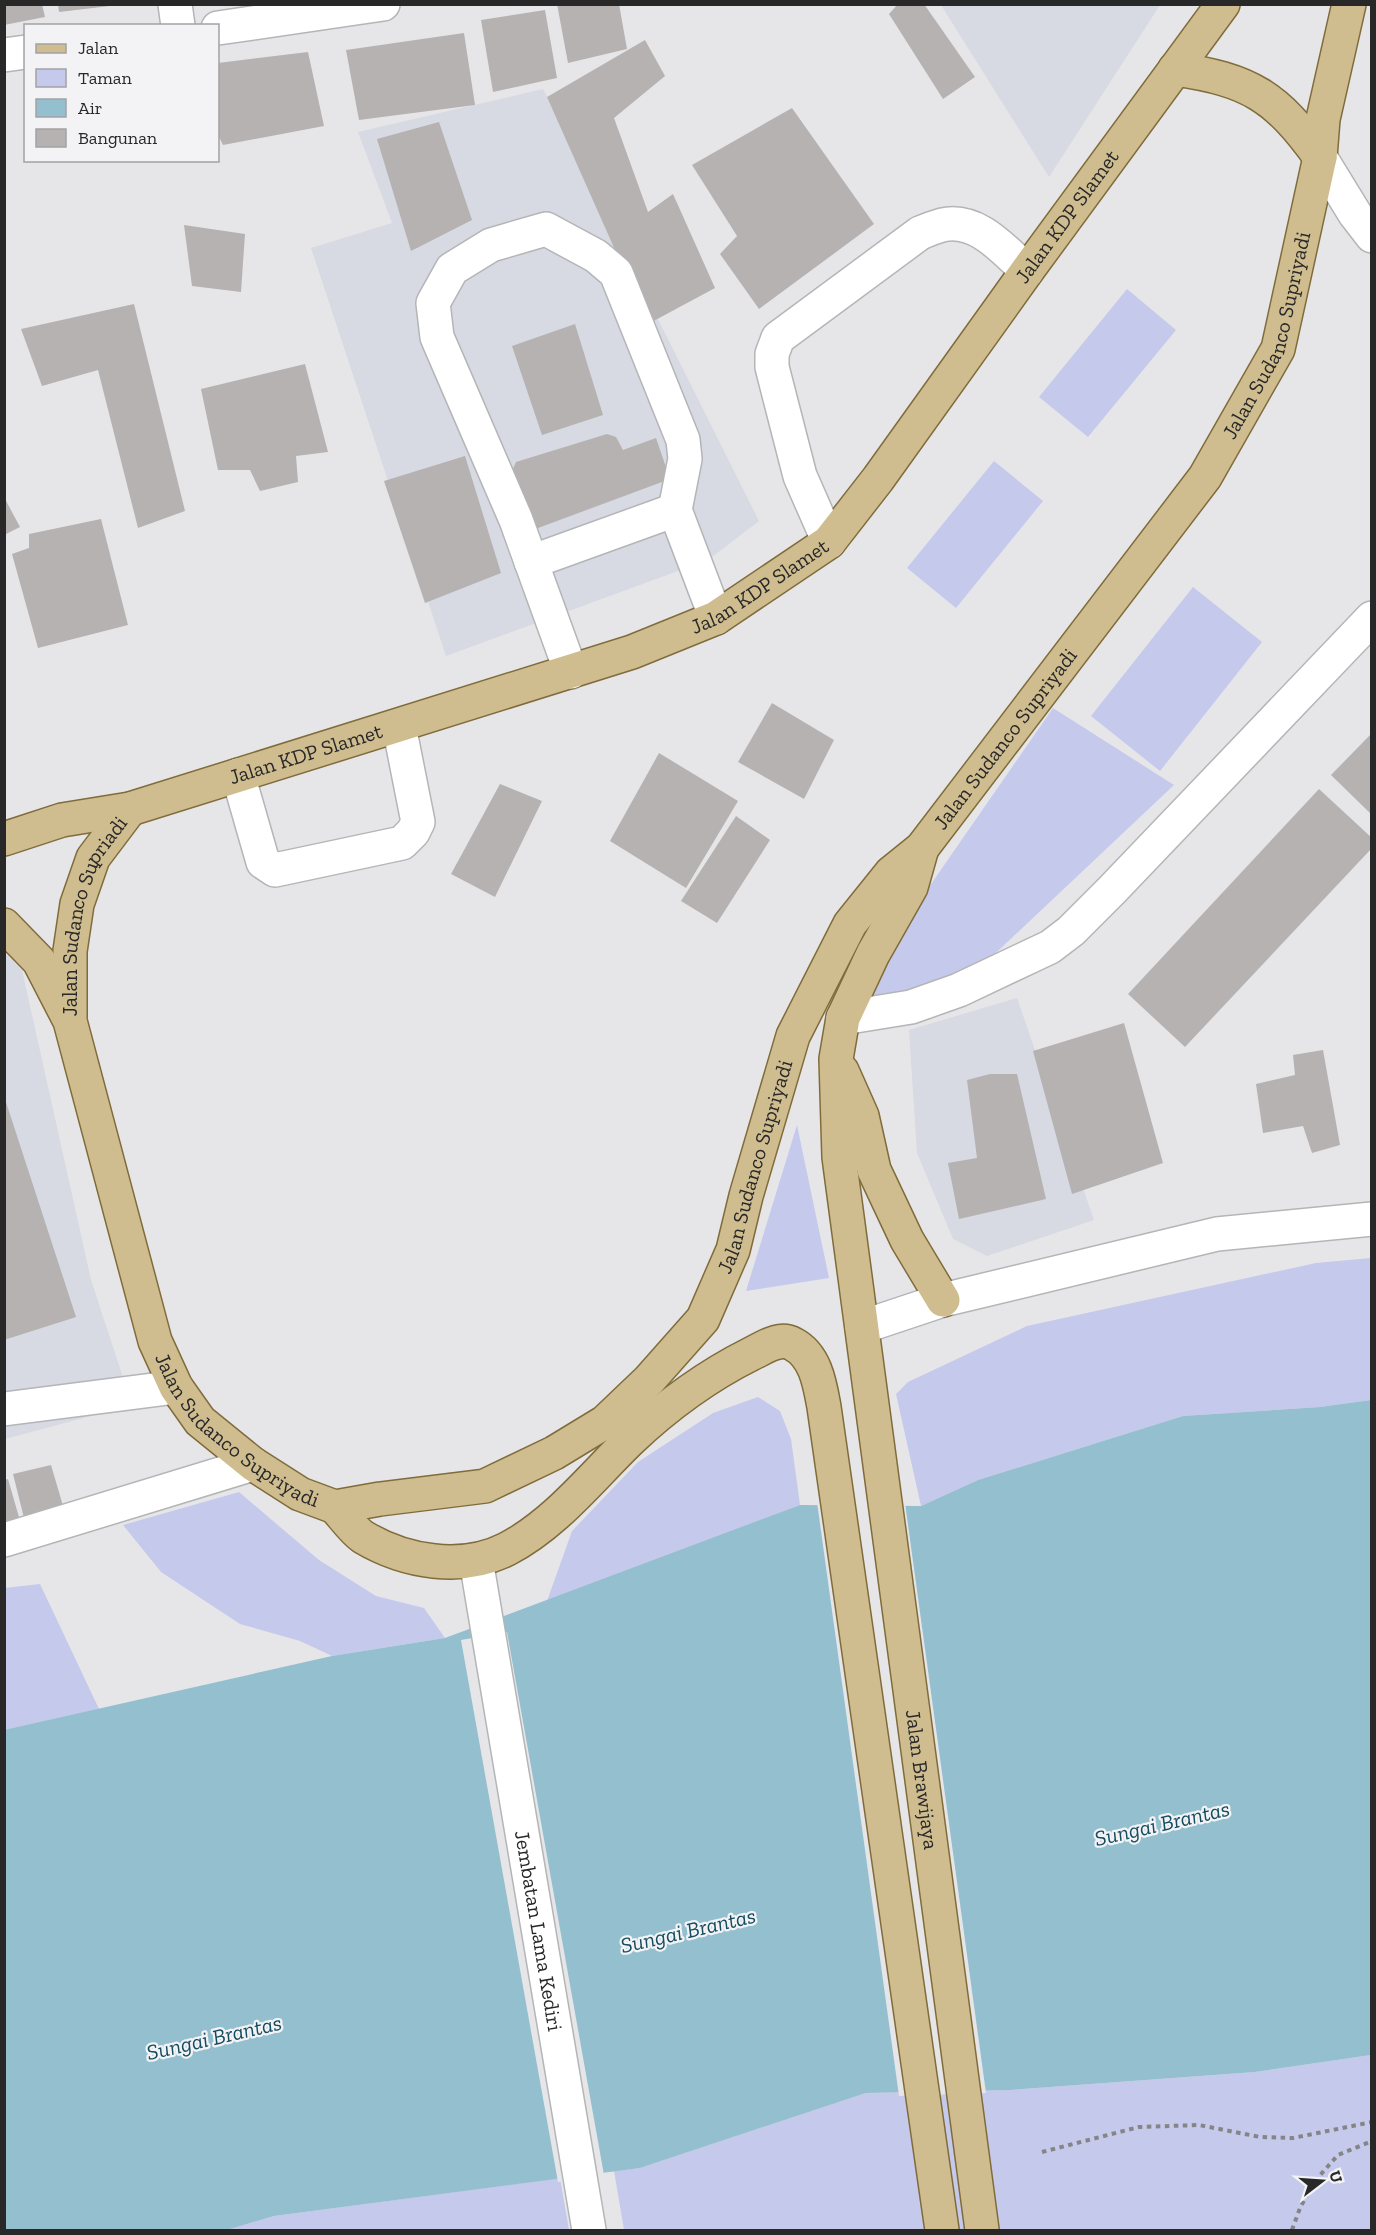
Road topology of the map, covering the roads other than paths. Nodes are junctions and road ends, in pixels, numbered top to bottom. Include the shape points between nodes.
1 (174, 4) edge
2 (383, 4) edge
3 (1223, 4) edge
4 (1349, 4) edge
5 (178, 24) edge
6 (219, 28) edge
7 (24, 52) edge
8 (4, 55) edge
9 (1175, 69) junction
10 (1320, 157) junction
11 (1371, 237) edge
12 (1027, 271) junction
13 (675, 510) junction
14 (828, 542) junction
15 (531, 562) junction
16 (716, 618) junction
17 (1371, 618) edge
18 (571, 672) junction
19 (399, 726) junction
20 (238, 775) junction
21 (130, 809) junction
22 (4, 839) edge
23 (922, 848) junction
24 (4, 925) edge
25 (843, 1018) junction
26 (70, 1020) junction
27 (836, 1059) junction
28 (1371, 1219) edge
29 (943, 1300) junction
30 (862, 1327) junction
31 (176, 1387) junction
32 (4, 1409) edge
33 (253, 1464) junction
34 (335, 1508) junction
35 (4, 1540) edge
36 (476, 1560) junction
37 (589, 2230) edge
38 (942, 2230) edge
39 (982, 2230) edge

1 - 5 street
2 - 6 street
3 - 9 main road, Jalan KDP Slamet
4 - 10 main road, Jalan Sudanco Supriyadi via 1323,119
7 - 8 street
9 - 10 main road via 1205,73 1248,87 1275,104
9 - 12 main road, Jalan KDP Slamet
10 - 11 street
10 - 23 main road, Jalan Sudanco Supriyadi via 1278,349 1205,477
12 - 14 main road, Jalan KDP Slamet via 878,479
12 - 14 street via 992,239 966,224 943,225 920,233 778,338 772,367 800,476
13 - 15 street
13 - 15 street via 685,459 683,441 616,273 596,256 546,229 491,245 452,269 433,303 437,337
13 - 16 street
14 - 16 main road, Jalan KDP Slamet
15 - 18 street
16 - 18 main road, Jalan KDP Slamet
17 - 25 street via 1112,890 1050,947 959,990 911,1007
18 - 19 main road, Jalan KDP Slamet
19 - 20 main road, Jalan KDP Slamet
19 - 20 street via 418,822 402,843 275,870 263,862
20 - 21 main road, Jalan KDP Slamet
21 - 22 main road, Jalan KDP Slamet via 62,820
21 - 26 main road, Jalan Sudanco Supriadi via 93,858 77,904 70,951
23 - 25 main road, Jalan Brawijaya via 911,887
23 - 34 main road, Jalan Sudanco Supriyadi via 891,873 850,924 793,1036 733,1250 704,1319 605,1422 554,1453 485,1486
24 - 26 main road, Jalan Sudanco Supriadi via 39,961
25 - 27 main road, Jalan Brawijaya
26 - 31 main road, Jalan Sudanco Supriyadi via 155,1341
27 - 29 main road via 862,1116 874,1170 907,1240
27 - 30 main road, Jalan Brawijaya via 839,1157
28 - 29 street via 1217,1234
29 - 30 street
30 - 39 main road, Jalan Brawijaya
31 - 32 street
31 - 33 main road, Jalan Sudanco Supriyadi via 200,1421
33 - 34 main road, Jalan Sudanco Supriyadi via 300,1494
33 - 35 street
34 - 36 main road via 361,1536 396,1553 427,1562
36 - 37 street, Jembatan Lama Kediri
36 - 38 main road via 507,1549 550,1519 670,1404 717,1370 776,1342 792,1343 806,1354 819,1380 824,1407

